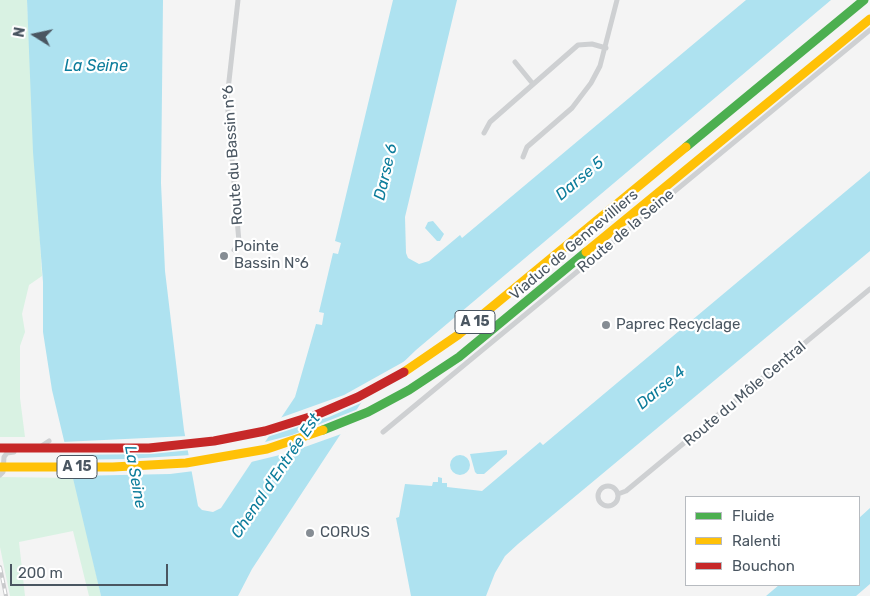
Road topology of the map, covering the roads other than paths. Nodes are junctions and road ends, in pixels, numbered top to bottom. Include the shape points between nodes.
1 (238, 0) edge
2 (618, 0) edge
3 (864, 0) edge
4 (870, 19) edge
5 (870, 30) edge
6 (606, 48) junction
7 (515, 62) dead end
8 (533, 84) junction
9 (484, 133) dead end
10 (523, 157) dead end
11 (234, 250) dead end
12 (870, 289) edge
13 (383, 432) dead end
14 (49, 441) dead end
15 (0, 448) edge
16 (0, 467) edge
17 (0, 475) edge
18 (618, 494) junction

1 - 11 street, Route du Bassin n°6 via 227,99 240,242
2 - 6 street
3 - 15 highway, Viaduc de Gennevilliers / A 15 via 458,335 406,371 358,397 265,431 214,441 149,448
4 - 16 highway, Viaduc de Gennevilliers / A 15 via 466,351 409,390 368,412 267,449 227,457 113,467
5 - 13 street, Route de la Seine
6 - 8 street via 592,44 578,46
6 - 10 street via 582,98 526,147
7 - 8 street
8 - 9 street via 490,122
12 - 18 street, Route du Môle Central via 626,492
14 - 17 street via 38,448 7,452
18 - 18 street via 605,486 598,493 598,500 606,506 612,505

